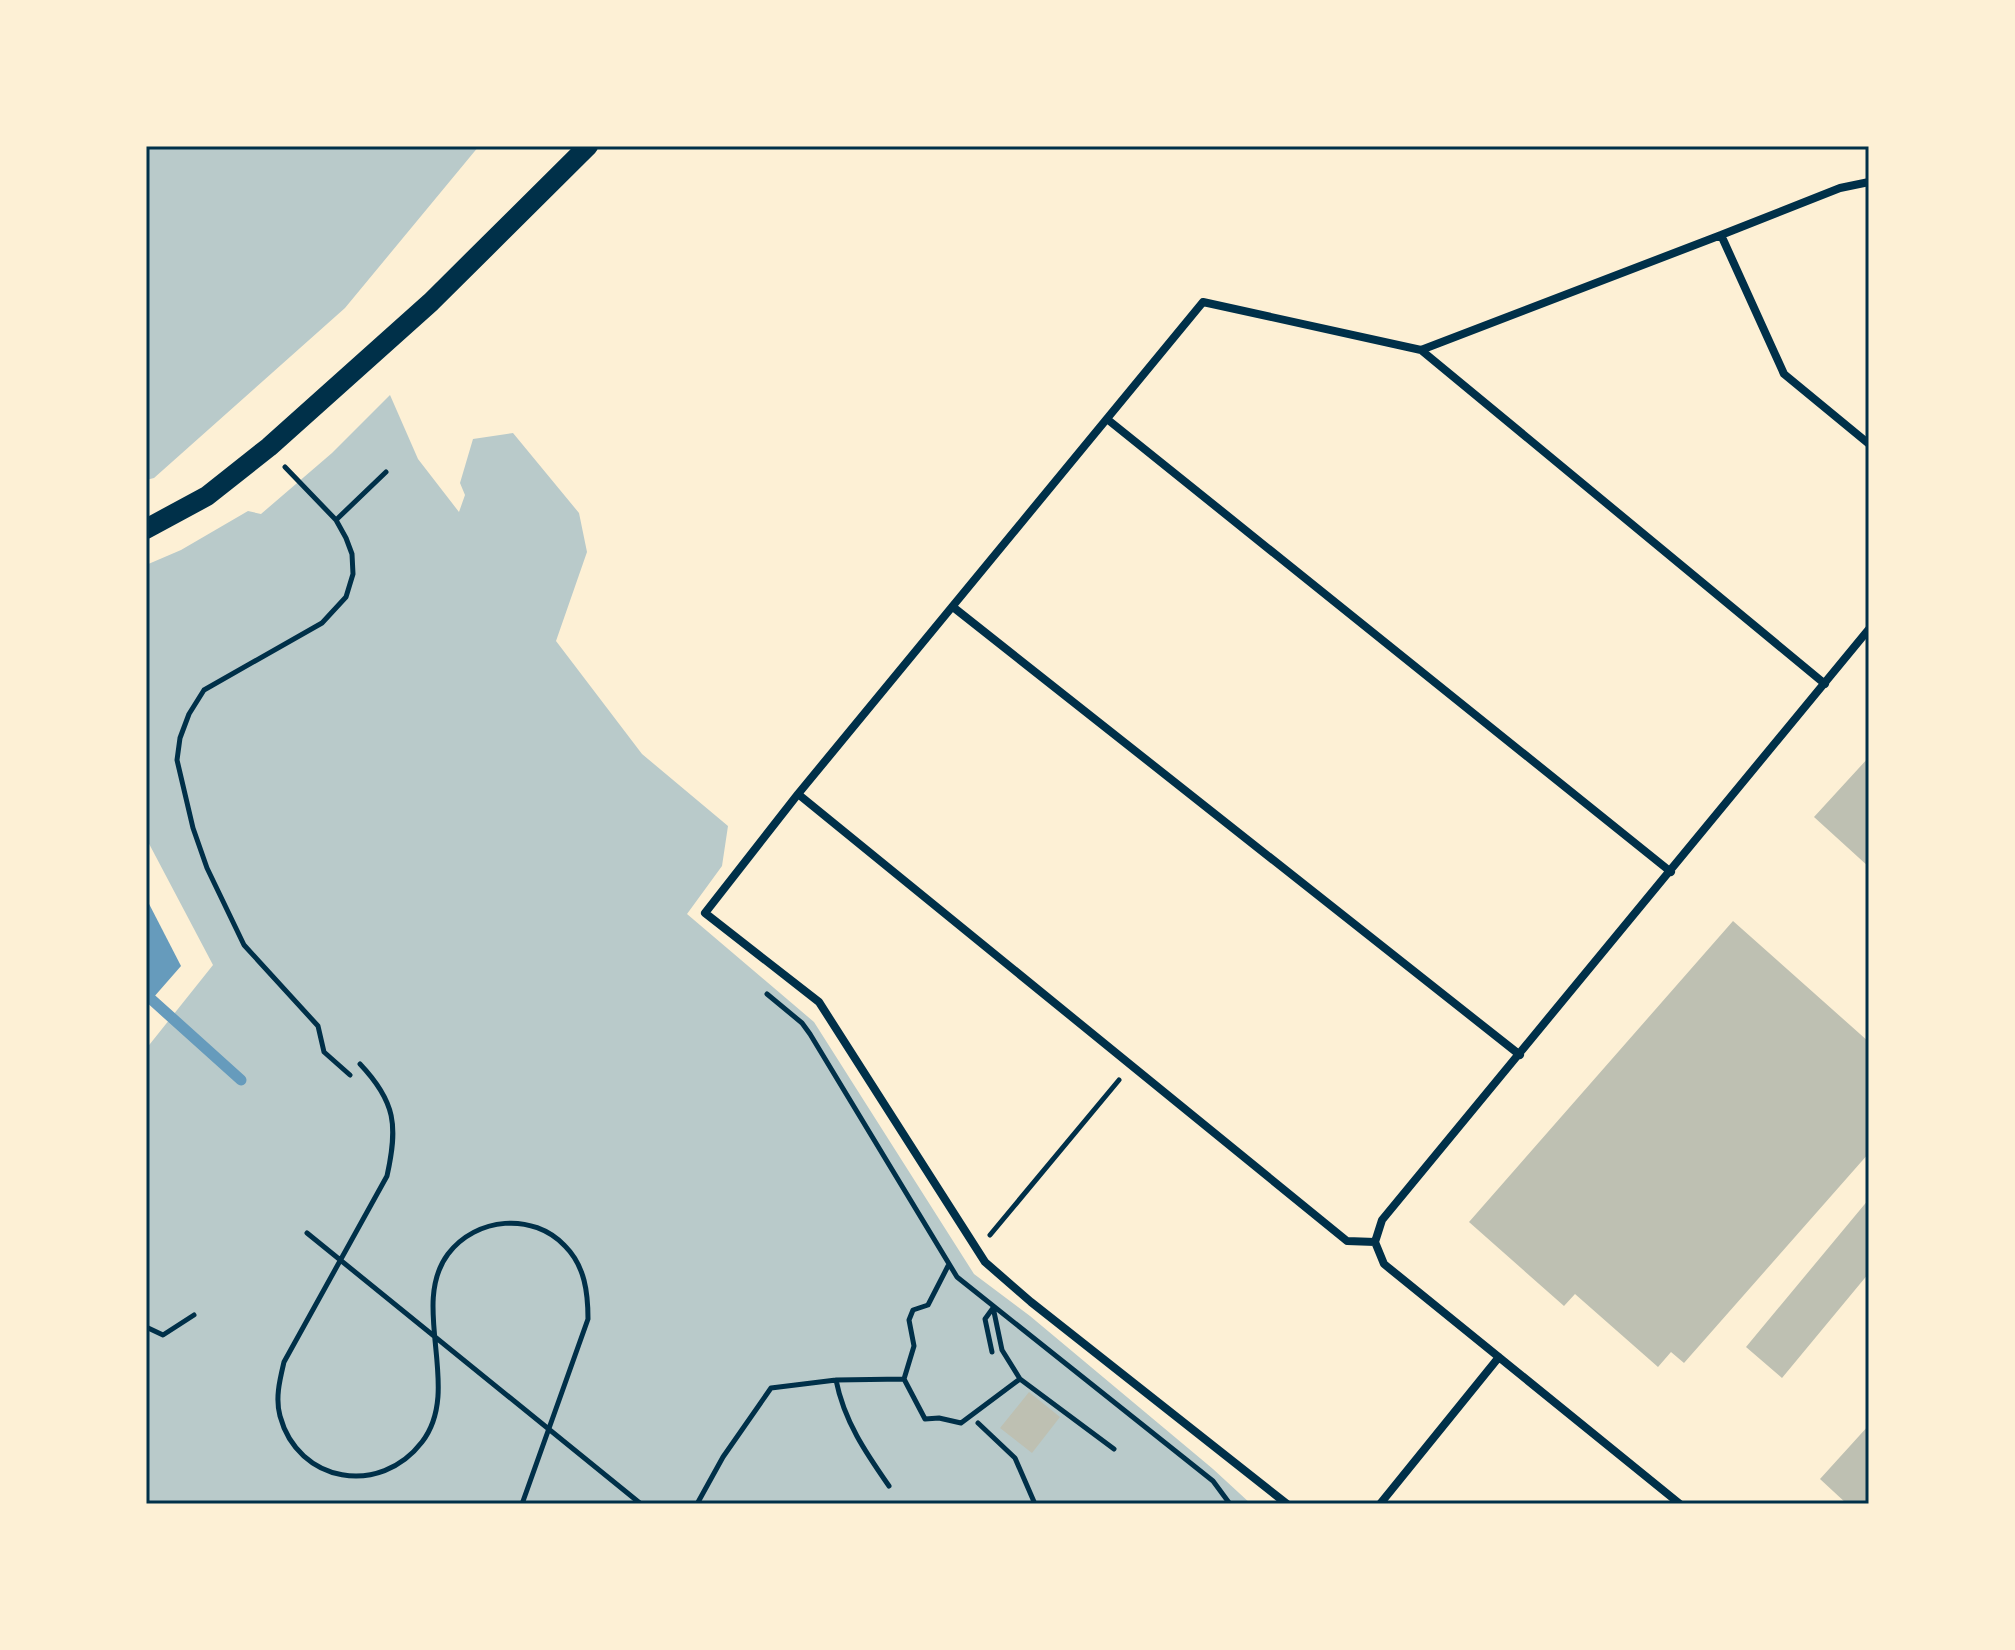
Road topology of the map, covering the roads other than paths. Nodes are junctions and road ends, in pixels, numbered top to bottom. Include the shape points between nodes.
1 (588, 146) edge
2 (1869, 182) edge
3 (1721, 235) junction
4 (1421, 350) junction
5 (1107, 419) junction
6 (1869, 444) edge
7 (146, 529) edge
8 (953, 607) junction
9 (1869, 629) edge
10 (1825, 684) junction
11 (798, 794) junction
12 (1671, 872) junction
13 (1520, 1055) junction
14 (1375, 1242) junction
15 (1499, 1357) junction
16 (1287, 1504) edge
17 (1380, 1504) edge
18 (1680, 1504) edge

1 - 7 main road via 431,302 269,447 207,496
2 - 3 street via 1840,188
3 - 4 street
3 - 6 street via 1784,374
4 - 5 street via 1203,302
4 - 10 street
5 - 8 street
5 - 12 street
8 - 11 street
8 - 13 street
9 - 10 street
10 - 12 street
11 - 14 street via 1347,1241
11 - 16 street via 705,913 819,1002 977,1251 1031,1302
12 - 13 street
13 - 14 street via 1382,1220
14 - 15 street via 1384,1264
15 - 17 street
15 - 18 street

